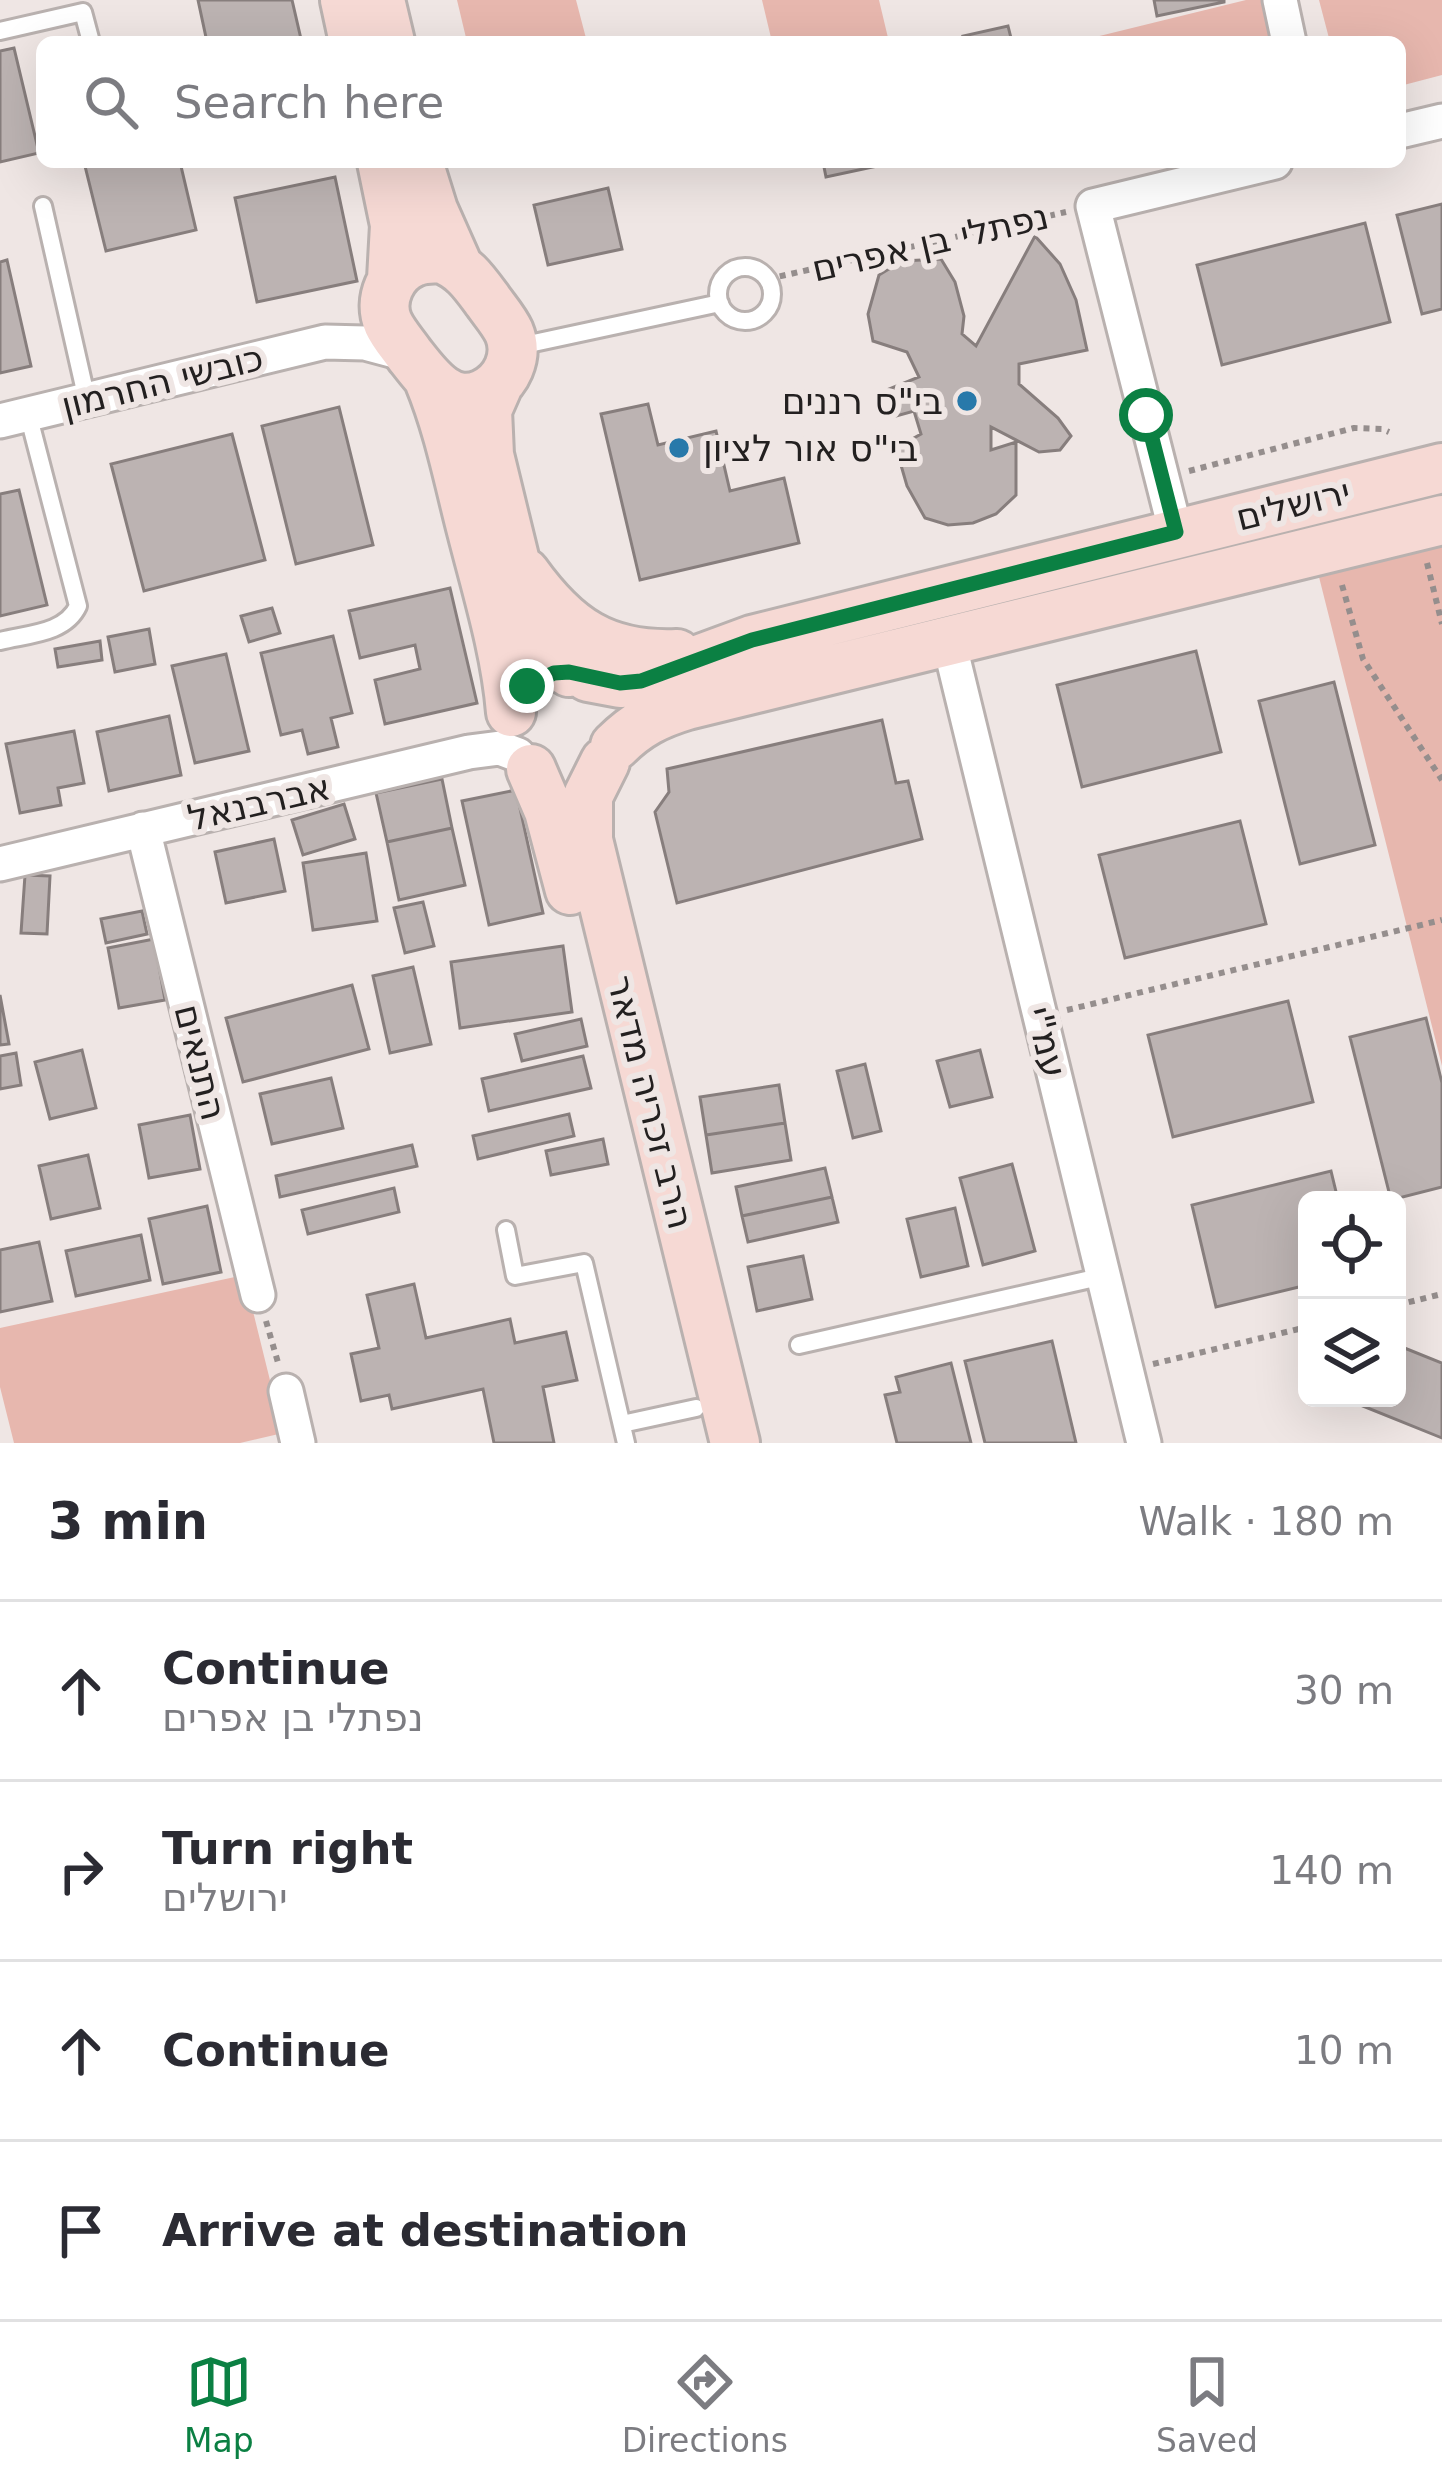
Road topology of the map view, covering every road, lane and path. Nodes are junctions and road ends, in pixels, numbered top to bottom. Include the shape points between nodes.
1 (345, 0) edge
2 (380, 0) edge
3 (1280, 0) edge
4 (0, 31) edge
5 (89, 36) edge
6 (353, 36) edge
7 (389, 36) edge
8 (1288, 36) edge
9 (1442, 121) edge
10 (1406, 130) edge
11 (383, 168) edge
12 (420, 168) edge
13 (1250, 168) edge
14 (43, 206) dead end
15 (1093, 206) junction
16 (457, 264) junction
17 (768, 279) junction
18 (389, 287) junction
19 (720, 303) junction
20 (325, 342) junction
21 (505, 366) junction
22 (419, 367) junction
23 (87, 400) junction
24 (14, 417) edge
25 (1390, 432) dead end
26 (1442, 468) edge
27 (1162, 479) junction
28 (1176, 532) junction
29 (1433, 534) edge
30 (1336, 546) junction
31 (515, 560) junction
32 (1442, 624) edge
33 (752, 640) junction
34 (0, 641) edge
35 (949, 642) junction
36 (579, 675) junction
37 (520, 746) junction
38 (610, 754) junction
39 (1442, 780) edge
40 (143, 829) junction
41 (0, 864) edge
42 (1442, 920) edge
43 (1040, 1016) junction
44 (506, 1230) dead end
45 (1104, 1276) junction
46 (1442, 1294) edge
47 (258, 1295) joint
48 (1406, 1303) edge
49 (1298, 1329) edge
50 (800, 1345) dead end
51 (1126, 1370) junction
52 (286, 1391) joint
53 (622, 1424) junction
54 (700, 1425) edge
55 (298, 1443) edge
56 (626, 1443) edge
57 (735, 1443) edge
58 (1144, 1443) edge

1 - 6 street
2 - 7 street
3 - 8 street
4 - 5 lane via 83,12
9 - 10 street
11 - 18 street via 395,225
12 - 16 street
13 - 15 street, נפתלי בן אפרים
14 - 23 lane
15 - 17 path, נפתלי בן אפרים
15 - 27 street, נפתלי בן אפרים
16 - 18 street via 418,260
16 - 21 street via 502,321
17 - 19 lane via 754,268 732,270 720,284
17 - 19 lane via 771,301 761,316 741,320
18 - 20 street, כובשי החרמון
18 - 22 street via 387,321
19 - 21 lane
20 - 22 street, כובשי החרמון via 365,343
20 - 23 street, כובשי החרמון
21 - 22 street via 473,397 441,391
21 - 31 street via 486,429
22 - 37 street, הרב זכריה מדאר via 445,425
23 - 24 street, כובשי החרמון
24 - 34 lane via 78,606 57,627
25 - 27 path via 1354,428
26 - 28 street, ירושלים
27 - 28 street, נפתלי בן אפרים
28 - 33 street, ירושלים
29 - 30 street, ירושלים
29 - 32 path
30 - 35 street, ירושלים
30 - 39 path via 1363,659
31 - 33 street via 573,628 610,647 674,655
31 - 36 street via 539,643
33 - 36 street, ירושלים via 641,681
35 - 38 street, ירושלים via 655,715
35 - 43 street, עמ"י
36 - 37 street via 554,673 527,686
36 - 38 street via 601,686 618,714
37 - 38 street via 545,777 561,781 593,773
37 - 40 street, אברבנאל
37 - 54 street, הרב זכריה מדאר via 560,850
38 - 57 street, הרב זכריה מדאר via 588,796 588,840
40 - 41 street, אברבנאל
40 - 47 street, התנאים
42 - 43 path
43 - 45 street, עמ"י
44 - 53 lane via 515,1276 584,1263
45 - 50 lane
45 - 51 street, עמ"י
46 - 48 path
47 - 52 path
49 - 51 path
51 - 58 street, עמ"י
52 - 55 street
53 - 54 lane
53 - 56 lane

